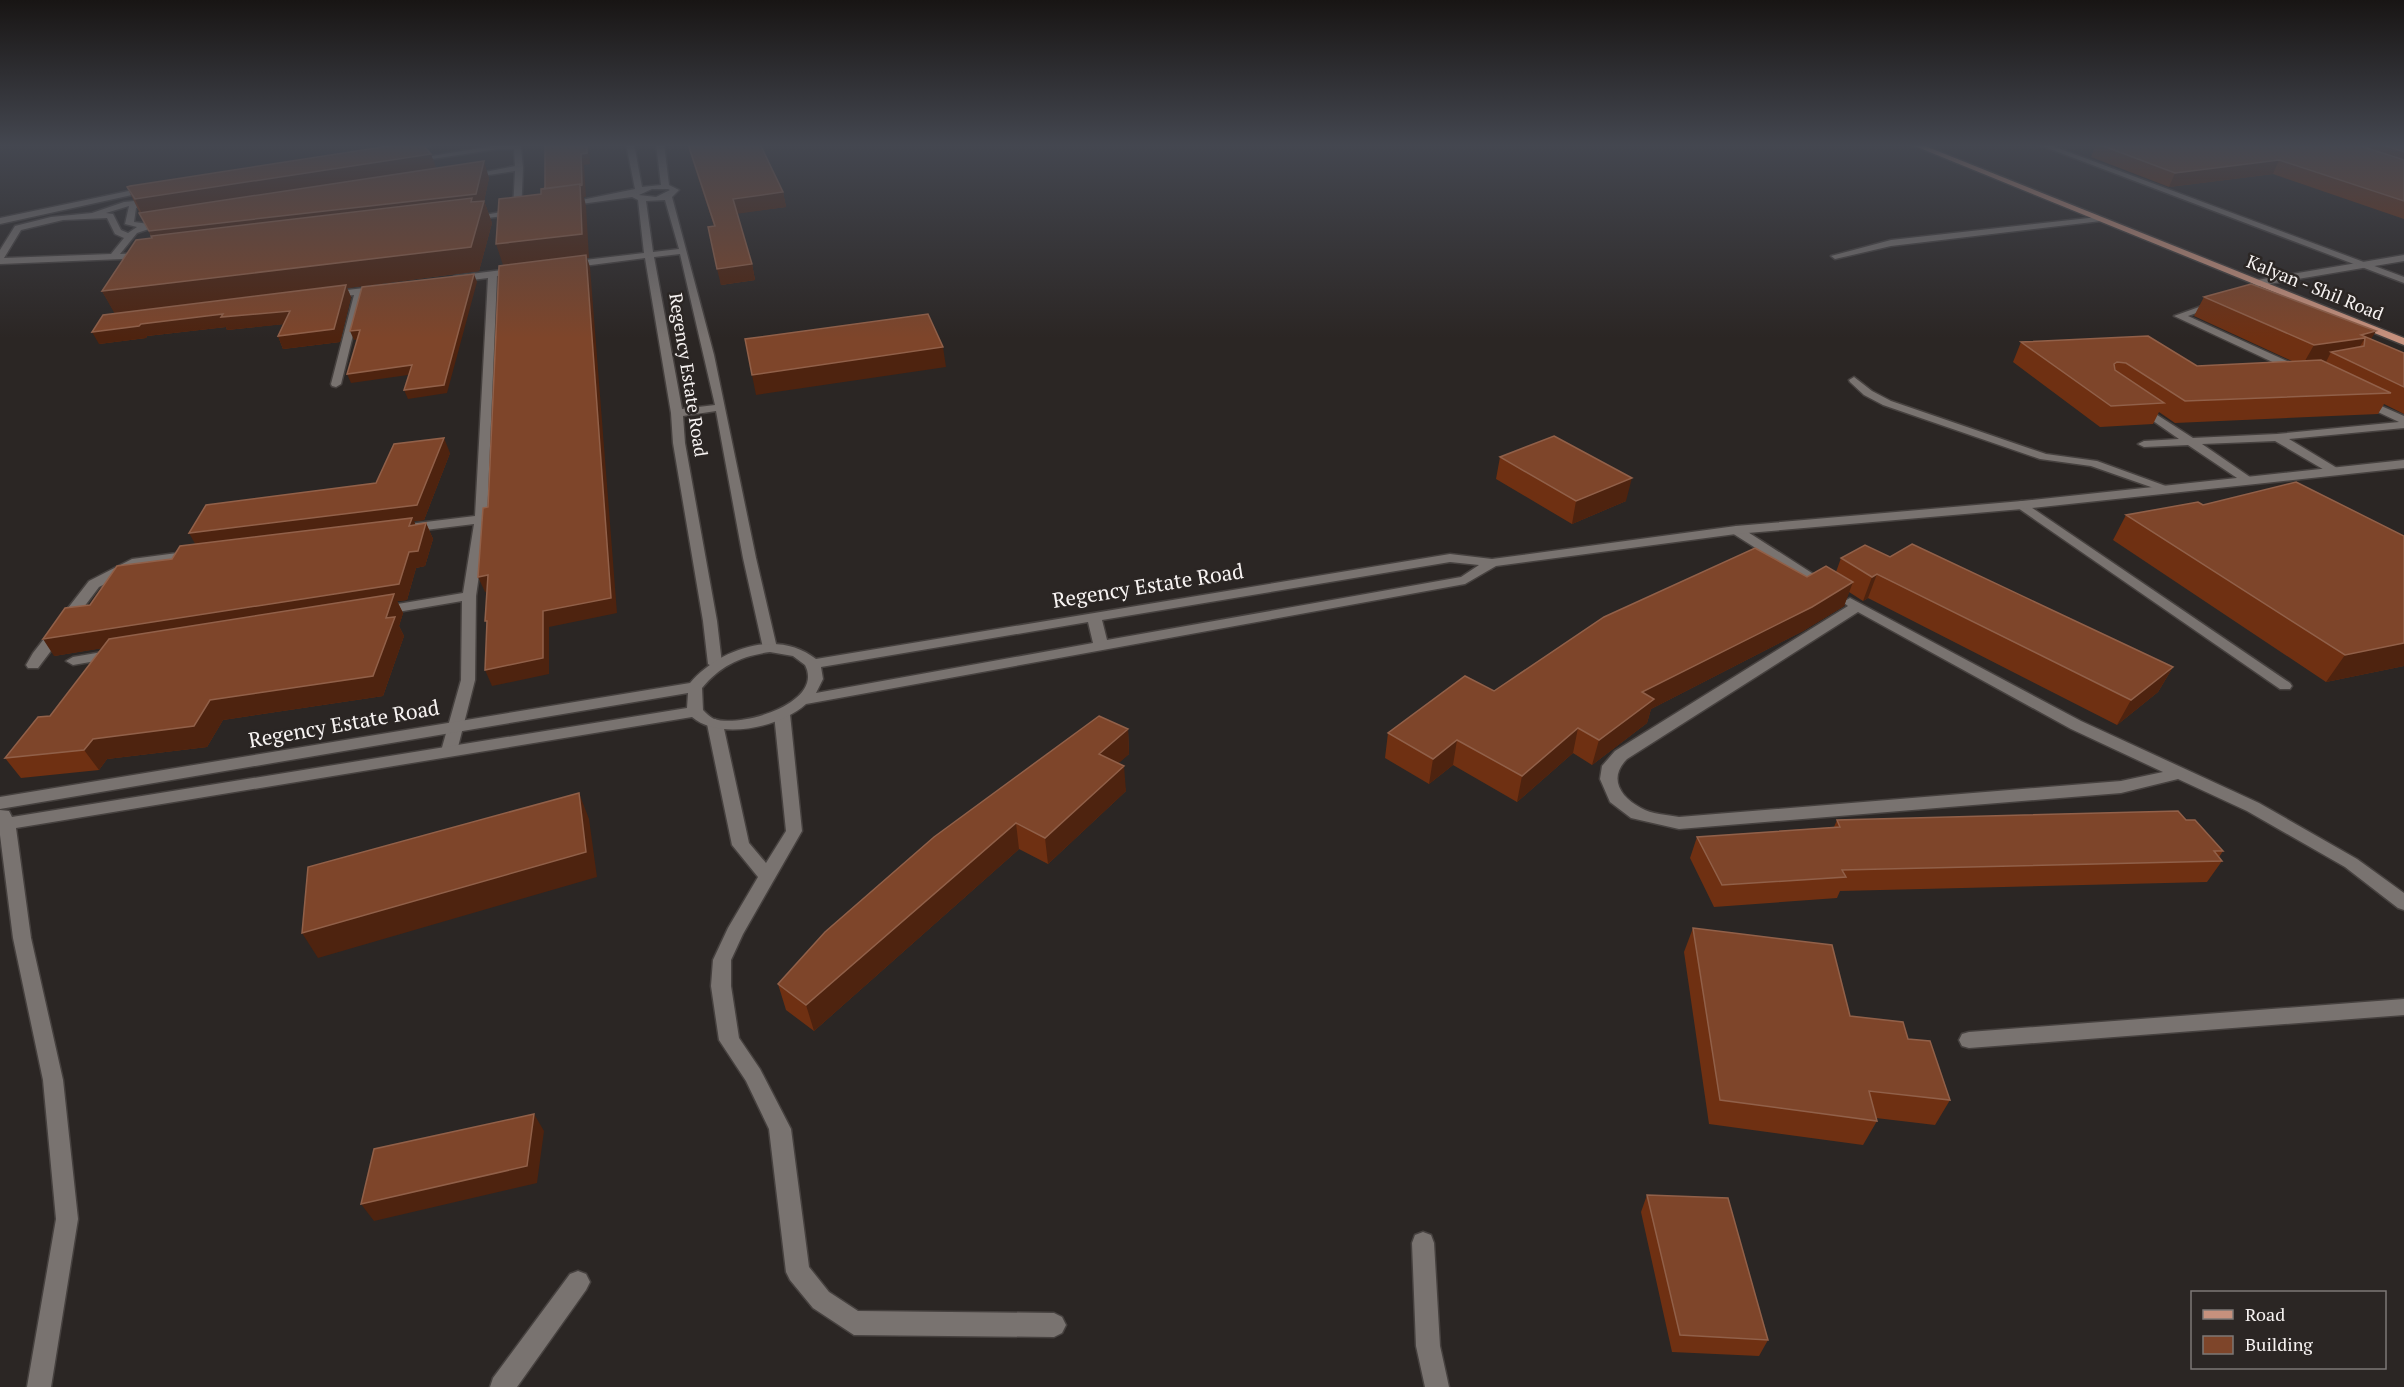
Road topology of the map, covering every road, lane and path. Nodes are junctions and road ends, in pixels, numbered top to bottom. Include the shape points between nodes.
1 (58, 209) edge
2 (109, 209) edge
3 (132, 209) edge
4 (516, 209) edge
5 (641, 209) edge
6 (671, 209) edge
7 (2073, 209) edge
8 (2096, 209) edge
9 (2213, 209) edge
10 (528, 210) edge
11 (516, 212) junction
12 (94, 215) junction
13 (458, 219) edge
14 (2098, 219) junction
15 (176, 220) edge
16 (0, 221) edge
17 (147, 226) junction
18 (130, 237) junction
19 (684, 251) junction
20 (153, 255) edge
21 (649, 256) junction
22 (1835, 256) dead end
23 (121, 257) junction
24 (2404, 258) edge
25 (0, 259) edge
26 (2363, 265) junction
27 (563, 266) edge
28 (528, 270) edge
29 (493, 274) junction
30 (448, 280) edge
31 (2276, 280) junction
32 (2404, 280) edge
33 (2257, 283) junction
34 (392, 287) edge
35 (359, 292) junction
36 (324, 296) edge
37 (2319, 297) dead end
38 (2222, 302) edge
39 (2404, 342) edge
40 (2278, 373) edge
41 (1854, 380) dead end
42 (336, 384) dead end
43 (2350, 394) edge
44 (2128, 399) edge
45 (721, 407) junction
46 (677, 413) junction
47 (2404, 422) edge
48 (2277, 437) junction
49 (2189, 442) junction
50 (2144, 444) dead end
51 (2404, 464) edge
52 (2333, 471) junction
53 (2274, 478) junction
54 (2246, 480) junction
55 (2168, 489) junction
56 (2294, 489) edge
57 (2022, 505) junction
58 (481, 519) junction
59 (398, 529) edge
60 (1736, 530) junction
61 (208, 553) edge
62 (1492, 563) junction
63 (469, 596) junction
64 (1858, 606) junction
65 (364, 613) edge
66 (1094, 616) junction
67 (1101, 646) junction
68 (770, 648) junction
69 (131, 651) edge
70 (73, 661) dead end
71 (715, 664) junction
72 (812, 664) junction
73 (33, 665) dead end
74 (2285, 686) dead end
75 (695, 687) junction
76 (803, 700) junction
77 (695, 712) junction
78 (782, 714) junction
79 (715, 724) junction
80 (457, 726) junction
81 (449, 751) junction
82 (2180, 773) junction
83 (2, 811) edge
84 (767, 876) junction
85 (2404, 903) edge
86 (2404, 1007) edge
87 (1969, 1040) dead end
88 (1423, 1243) dead end
89 (578, 1282) dead end
90 (1053, 1324) dead end
91 (39, 1387) edge
92 (502, 1387) edge
93 (1437, 1387) edge

1 - 16 street
2 - 12 street
3 - 17 street via 129,224
4 - 11 street
5 - 21 street, Regency Estate Road
6 - 19 street, Regency Estate Road
7 - 14 main road, Kalyan - Shil Road
8 - 31 main road, Kalyan - Shil Road
9 - 26 street
10 - 11 street
11 - 13 street
12 - 18 street via 110,216 118,232
12 - 25 street via 18,228
14 - 22 street via 1901,242
14 - 33 main road, Kalyan - Shil Road
15 - 17 street
17 - 18 street
18 - 23 street via 116,255
19 - 21 street
19 - 45 street, Regency Estate Road
20 - 23 street
21 - 27 street
21 - 46 street, Regency Estate Road
23 - 25 street
24 - 26 street
26 - 31 street
26 - 32 street
28 - 29 street
29 - 30 street
29 - 58 street
31 - 33 street
31 - 37 main road, Kalyan - Shil Road
33 - 39 main road, Kalyan - Shil Road
34 - 35 street
35 - 36 street
35 - 42 street
38 - 40 street via 2179,316 2308,372
41 - 55 street via 1887,403 2044,457 2093,463
43 - 47 street
44 - 49 street
45 - 46 street
45 - 68 street, Regency Estate Road
46 - 71 street, Regency Estate Road
47 - 48 street
48 - 49 street
48 - 52 street
49 - 50 street
49 - 54 street
51 - 52 street
52 - 53 street
53 - 54 street
53 - 56 street
54 - 55 street
55 - 57 street
57 - 60 street
57 - 74 street
58 - 59 street
58 - 63 street
60 - 62 street
60 - 64 street
61 - 73 street via 136,562 94,584
62 - 66 street, Regency Estate Road via 1450,558
62 - 67 street via 1465,580
63 - 65 street
63 - 80 street via 468,680
64 - 82 street via 2076,725
64 - 82 street via 1621,755 1610,766 1608,779 1616,798 1637,814 1679,824 2121,787
66 - 67 street
66 - 72 street, Regency Estate Road
67 - 76 street
68 - 71 street
68 - 72 street via 802,655
69 - 70 street
71 - 75 street
72 - 76 street via 816,675
75 - 77 street
75 - 80 street, Regency Estate Road
76 - 78 street
77 - 79 street
77 - 81 street
78 - 79 street via 747,723
78 - 84 street via 794,831
79 - 84 street via 741,845
80 - 81 street
80 - 83 street, Regency Estate Road
81 - 83 street
82 - 85 street via 2253,807 2341,858
83 - 91 street via 22,938 52,1080 67,1220
84 - 90 street via 722,960 721,986 729,1040 753,1075 780,1130 798,1272 821,1300 854,1323
86 - 87 street
88 - 93 street via 1428,1346
89 - 92 street

